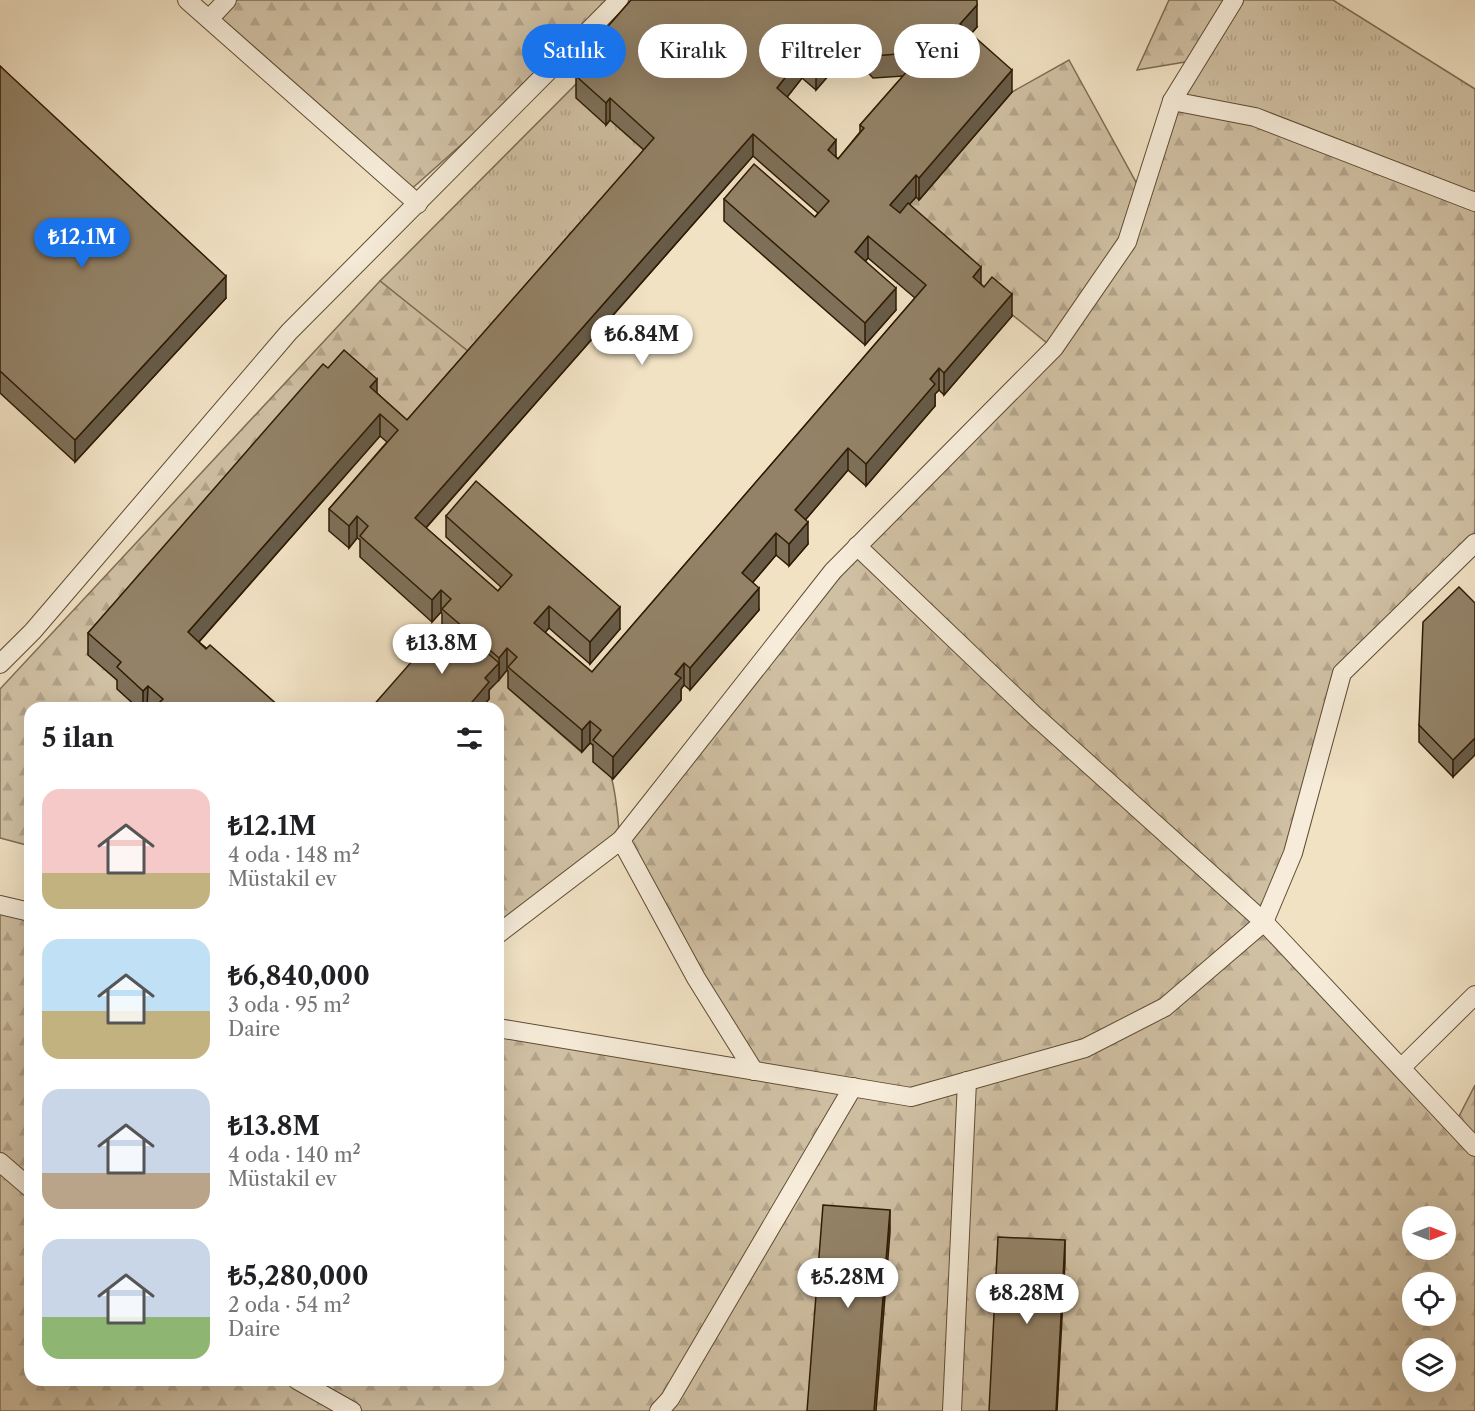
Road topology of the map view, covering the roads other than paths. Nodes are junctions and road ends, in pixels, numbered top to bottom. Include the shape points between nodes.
1 (187, 0) edge
2 (227, 0) edge
3 (619, 0) edge
4 (1234, 0) edge
5 (209, 20) junction
6 (1172, 101) junction
7 (1475, 202) edge
8 (418, 204) junction
9 (1475, 543) edge
10 (858, 546) junction
11 (0, 663) edge
12 (621, 840) junction
13 (0, 904) edge
14 (24, 910) edge
15 (1264, 922) junction
16 (504, 929) edge
17 (1475, 995) edge
18 (504, 1029) edge
19 (1401, 1068) junction
20 (754, 1071) junction
21 (967, 1081) junction
22 (852, 1087) junction
23 (1475, 1147) edge
24 (0, 1162) edge
25 (24, 1183) edge
26 (308, 1386) edge
27 (352, 1411) edge
28 (659, 1411) edge
29 (952, 1411) edge

1 - 5 lane
2 - 5 lane
3 - 8 lane
4 - 6 lane
5 - 8 lane
6 - 7 lane via 1255,117
6 - 10 lane via 1127,242 1054,348
8 - 11 lane via 290,332 33,631
9 - 15 lane via 1342,673 1293,853
10 - 12 lane via 833,571
10 - 15 lane via 1034,715
12 - 16 lane
12 - 20 lane via 696,978
13 - 14 lane
15 - 19 lane
15 - 21 lane via 1165,1007 1086,1048
17 - 19 lane
18 - 20 lane
19 - 23 lane
20 - 22 lane
21 - 22 lane via 911,1097
21 - 29 lane
22 - 28 lane via 670,1399
24 - 25 lane
26 - 27 lane

